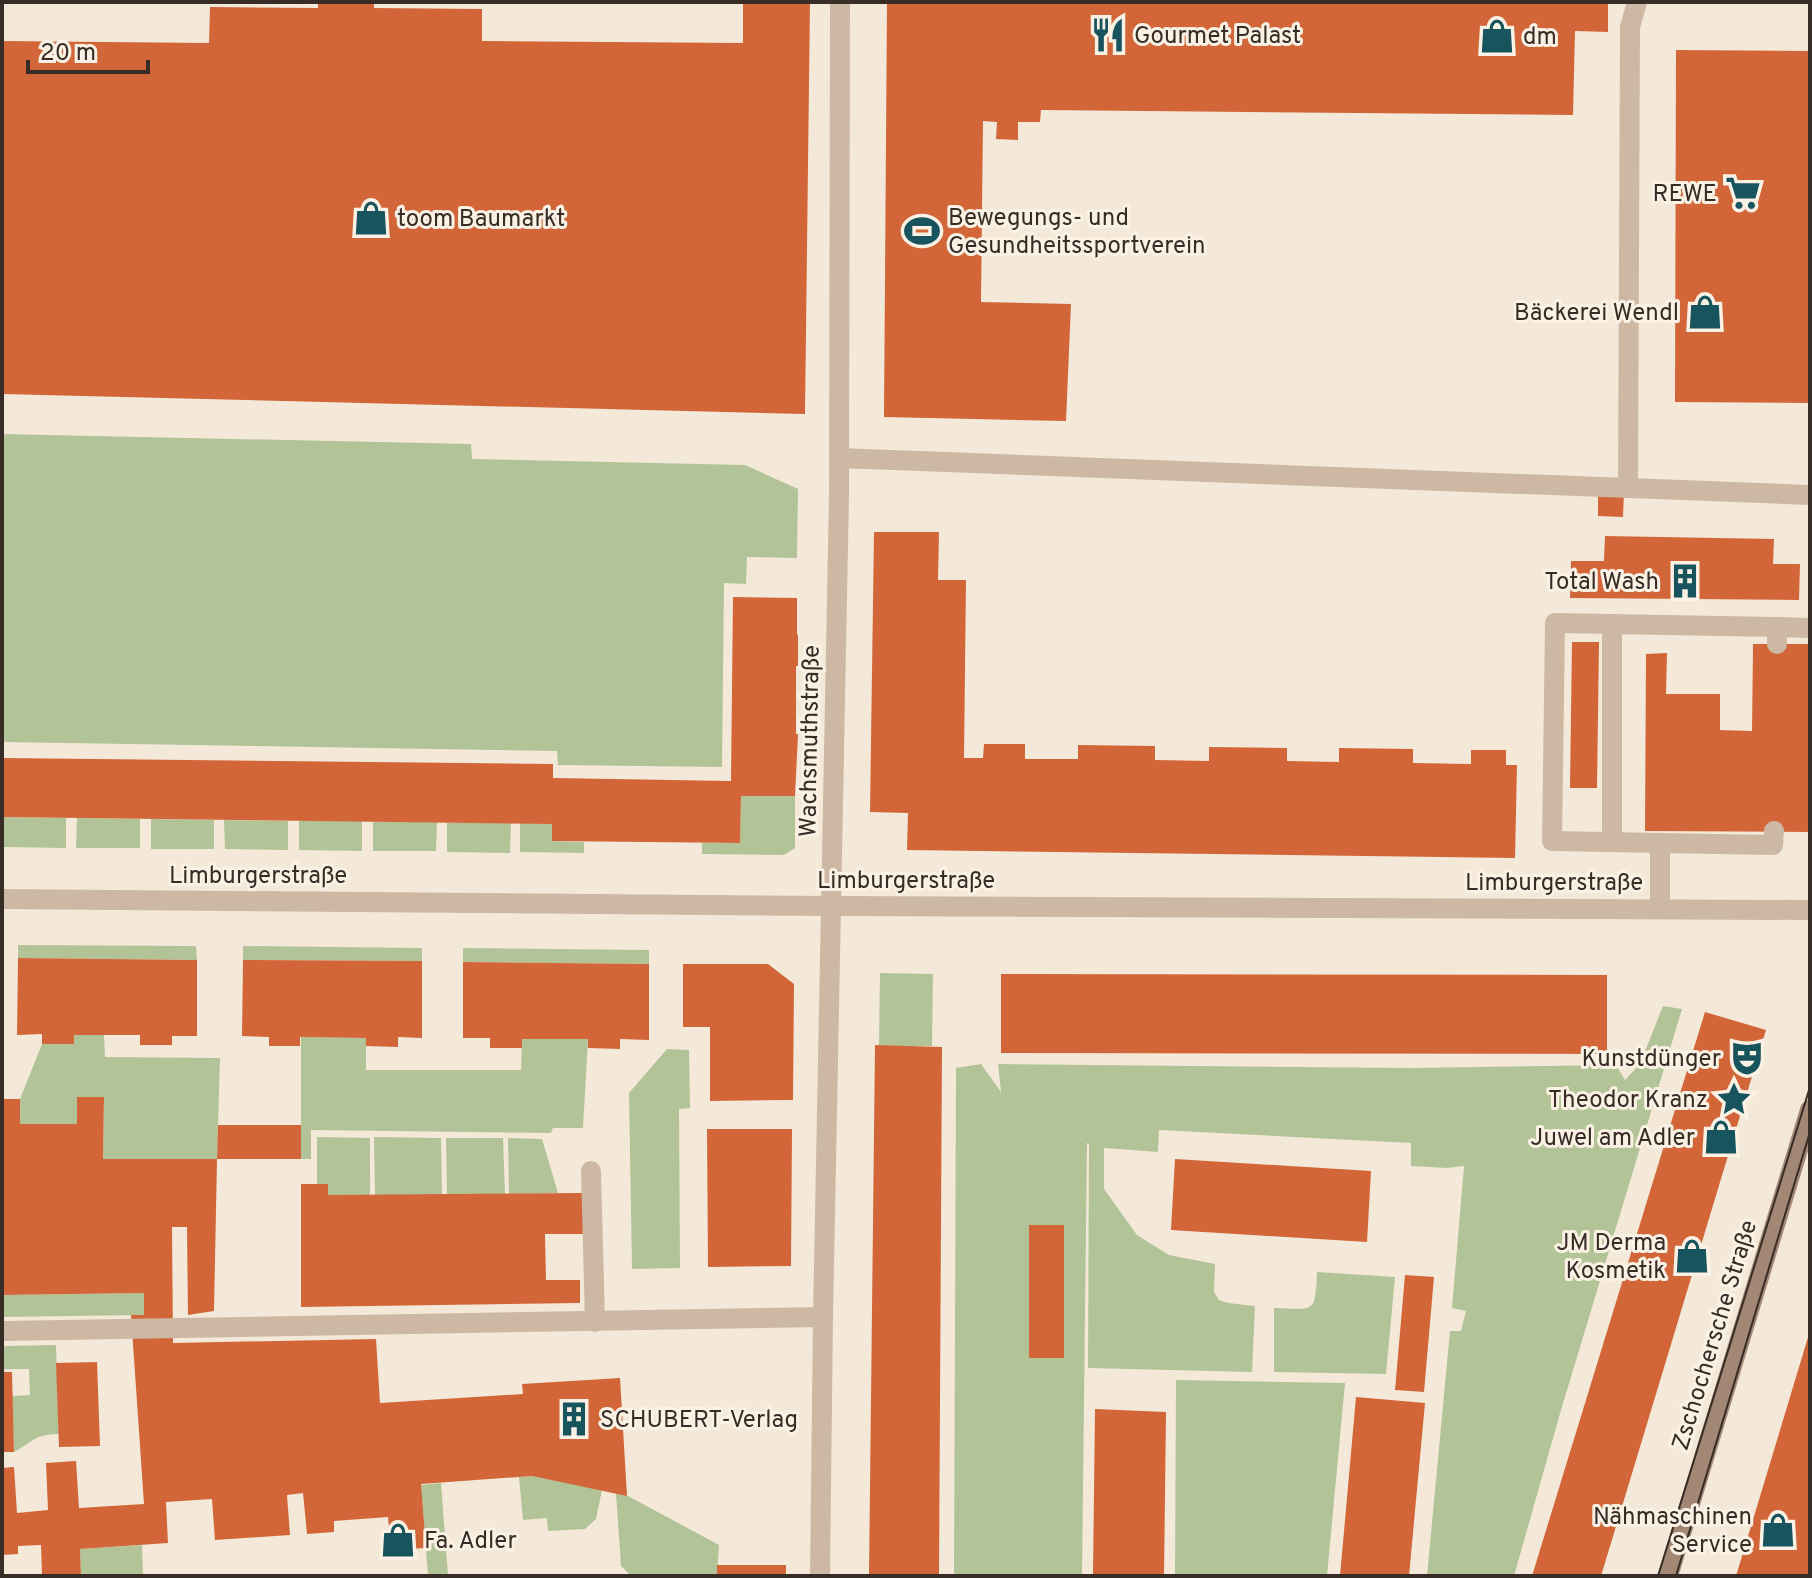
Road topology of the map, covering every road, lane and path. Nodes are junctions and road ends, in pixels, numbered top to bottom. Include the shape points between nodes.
1 (840, 2) edge
2 (1637, 2) edge
3 (839, 458) junction
4 (1628, 488) junction
5 (1810, 495) edge
6 (1612, 624) junction
7 (1810, 628) edge
8 (1774, 831) dead end
9 (1612, 842) junction
10 (1660, 843) junction
11 (2, 899) edge
12 (832, 906) junction
13 (1660, 909) junction
14 (1810, 910) edge
15 (1810, 1110) edge
16 (591, 1171) dead end
17 (823, 1317) junction
18 (595, 1322) junction
19 (2, 1331) edge
20 (820, 1576) edge
21 (1668, 1576) edge

1 - 3 street, Wachsmuthstraße
2 - 4 street via 1630,27
3 - 4 street
3 - 12 street, Wachsmuthstraße
4 - 5 street
6 - 7 street via 1777,635
6 - 9 street
6 - 9 street via 1555,623 1552,841
8 - 10 street via 1773,845
9 - 10 street
10 - 13 street
11 - 12 street, Limburgerstraße
12 - 13 street, Limburgerstraße
12 - 17 street, Wachsmuthstraße
13 - 14 street, Limburgerstraße
15 - 21 main road, Zschochersche Straße
16 - 18 street
17 - 18 street
17 - 20 street, Wachsmuthstraße
18 - 19 street

